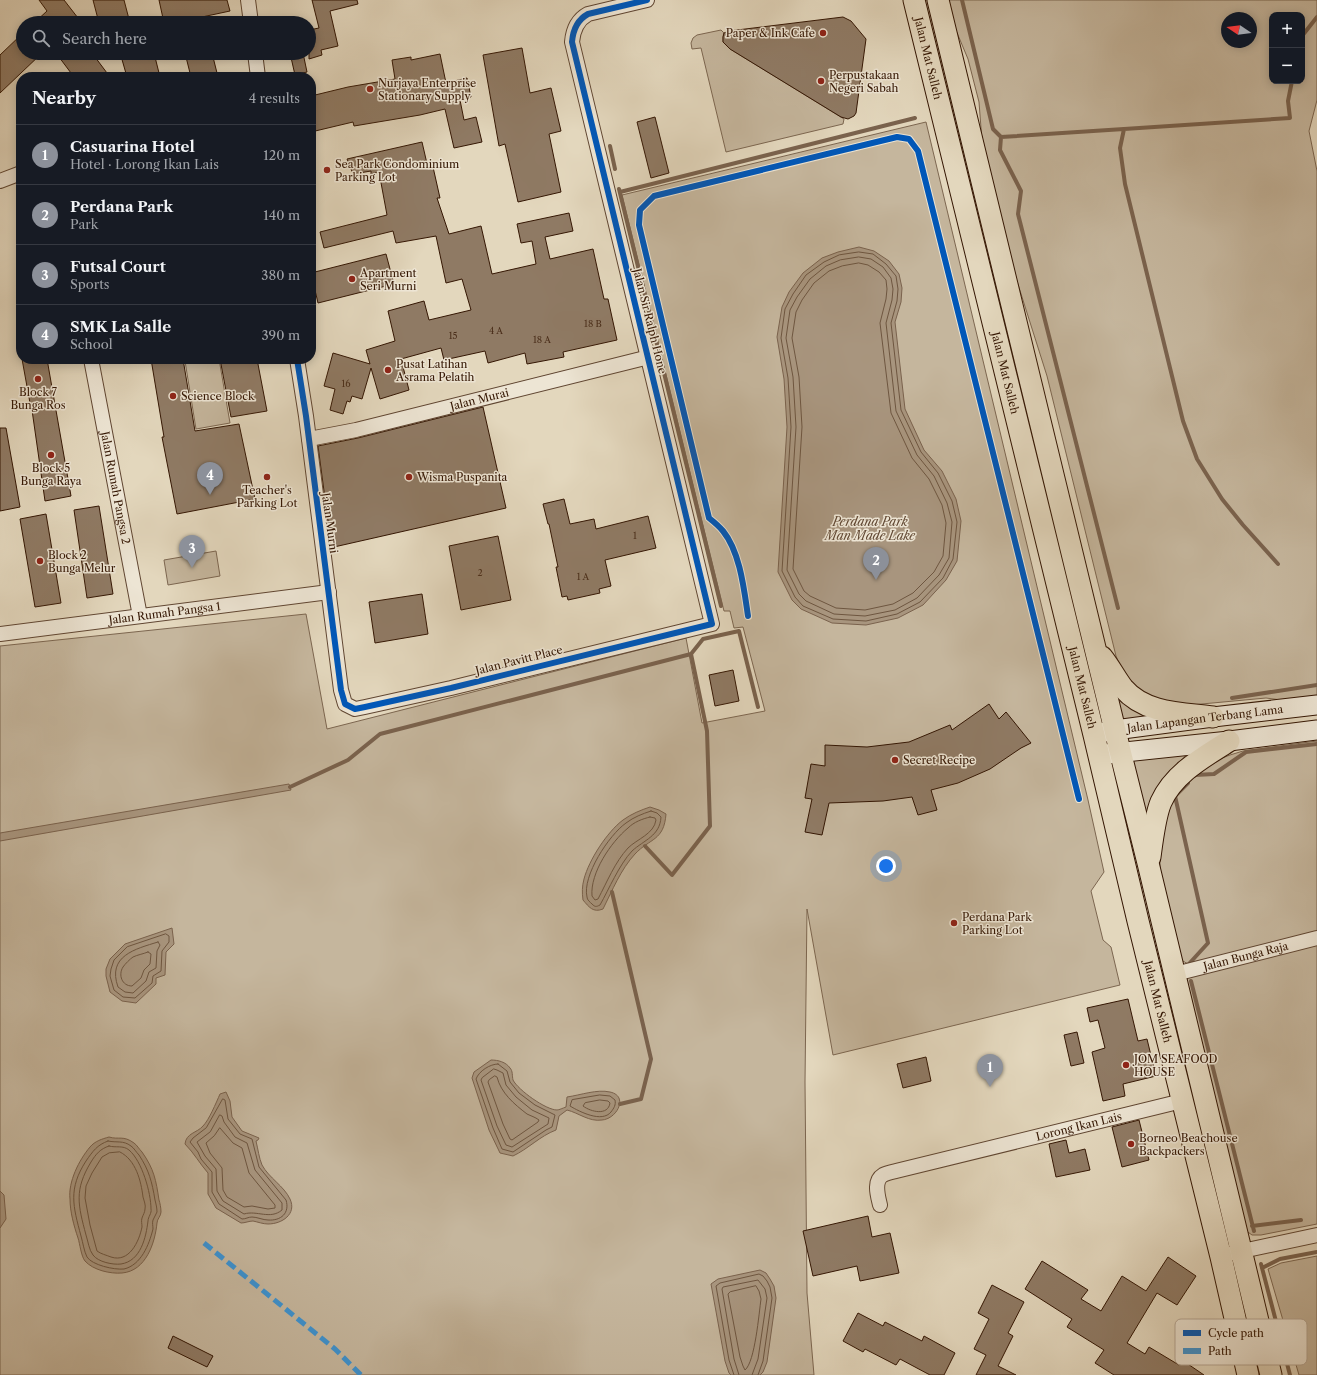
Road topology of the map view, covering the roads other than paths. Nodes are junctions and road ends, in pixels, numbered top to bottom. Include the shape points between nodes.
1 (248, 0) edge
2 (647, 0) edge
3 (914, 0) edge
4 (938, 0) edge
5 (250, 16) edge
6 (256, 60) edge
7 (257, 72) edge
8 (16, 176) edge
9 (0, 181) edge
10 (649, 357) junction
11 (92, 364) edge
12 (298, 364) edge
13 (309, 439) junction
14 (329, 592) junction
15 (140, 616) junction
16 (712, 624) joint
17 (0, 634) edge
18 (1096, 649) junction
19 (341, 690) joint
20 (1317, 705) edge
21 (1213, 717) junction
22 (1115, 730) junction
23 (1317, 730) edge
24 (1094, 735) junction
25 (1229, 741) junction
26 (1120, 752) junction
27 (1098, 755) junction
28 (1148, 863) junction
29 (1317, 938) edge
30 (1175, 974) junction
31 (1182, 1101) junction
32 (880, 1205) dead end
33 (1317, 1235) edge
34 (1242, 1251) junction
35 (1221, 1257) junction
36 (1235, 1319) edge
37 (1258, 1319) edge
38 (1246, 1365) edge
39 (1269, 1365) edge
40 (1248, 1375) edge
41 (1271, 1375) edge

1 - 5 street
2 - 10 street, Jalan Sir Ralph Hone via 583,16 576,24 572,42
3 - 24 main road, Jalan Mat Salleh
4 - 18 main road, Jalan Mat Salleh
6 - 7 street
8 - 9 street
10 - 13 street, Jalan Murai via 356,430
10 - 16 street, Jalan Sir Ralph Hone
11 - 15 street, Jalan Rumah Pangsa 2
12 - 13 street, Jalan Murni
13 - 14 street, Jalan Murni
14 - 15 street, Jalan Rumah Pangsa 1
14 - 19 street, Jalan Murni
15 - 17 street, Jalan Rumah Pangsa 1
16 - 19 street, Jalan Pavitt Place via 354,709 345,704
18 - 21 main road via 1123,688 1135,699 1165,712
18 - 22 main road, Jalan Mat Salleh
20 - 21 main road, Jalan Lapangan Terbang Lama
21 - 22 main road, Jalan Lapangan Terbang Lama
22 - 24 main road, Jalan Lapangan Terbang Lama
22 - 26 main road, Jalan Mat Salleh
23 - 25 main road, Jalan Lapangan Terbang Lama
24 - 27 main road, Jalan Mat Salleh
25 - 26 main road, Jalan Lapangan Terbang Lama
25 - 28 main road via 1188,768 1161,802
26 - 27 main road, Jalan Lapangan Terbang Lama
26 - 28 main road, Jalan Mat Salleh
27 - 31 main road, Jalan Mat Salleh
28 - 30 main road, Jalan Mat Salleh
29 - 30 street, Jalan Bunga Raja
30 - 34 main road, Jalan Mat Salleh
31 - 32 street, Lorong Ikan Lais via 896,1171 882,1176 878,1181
31 - 35 main road, Jalan Mat Salleh
33 - 34 street
34 - 35 street
34 - 37 main road, Jalan Mat Salleh
35 - 36 main road, Jalan Mat Salleh
38 - 40 main road, Jalan Mat Salleh
39 - 41 main road, Jalan Mat Salleh

